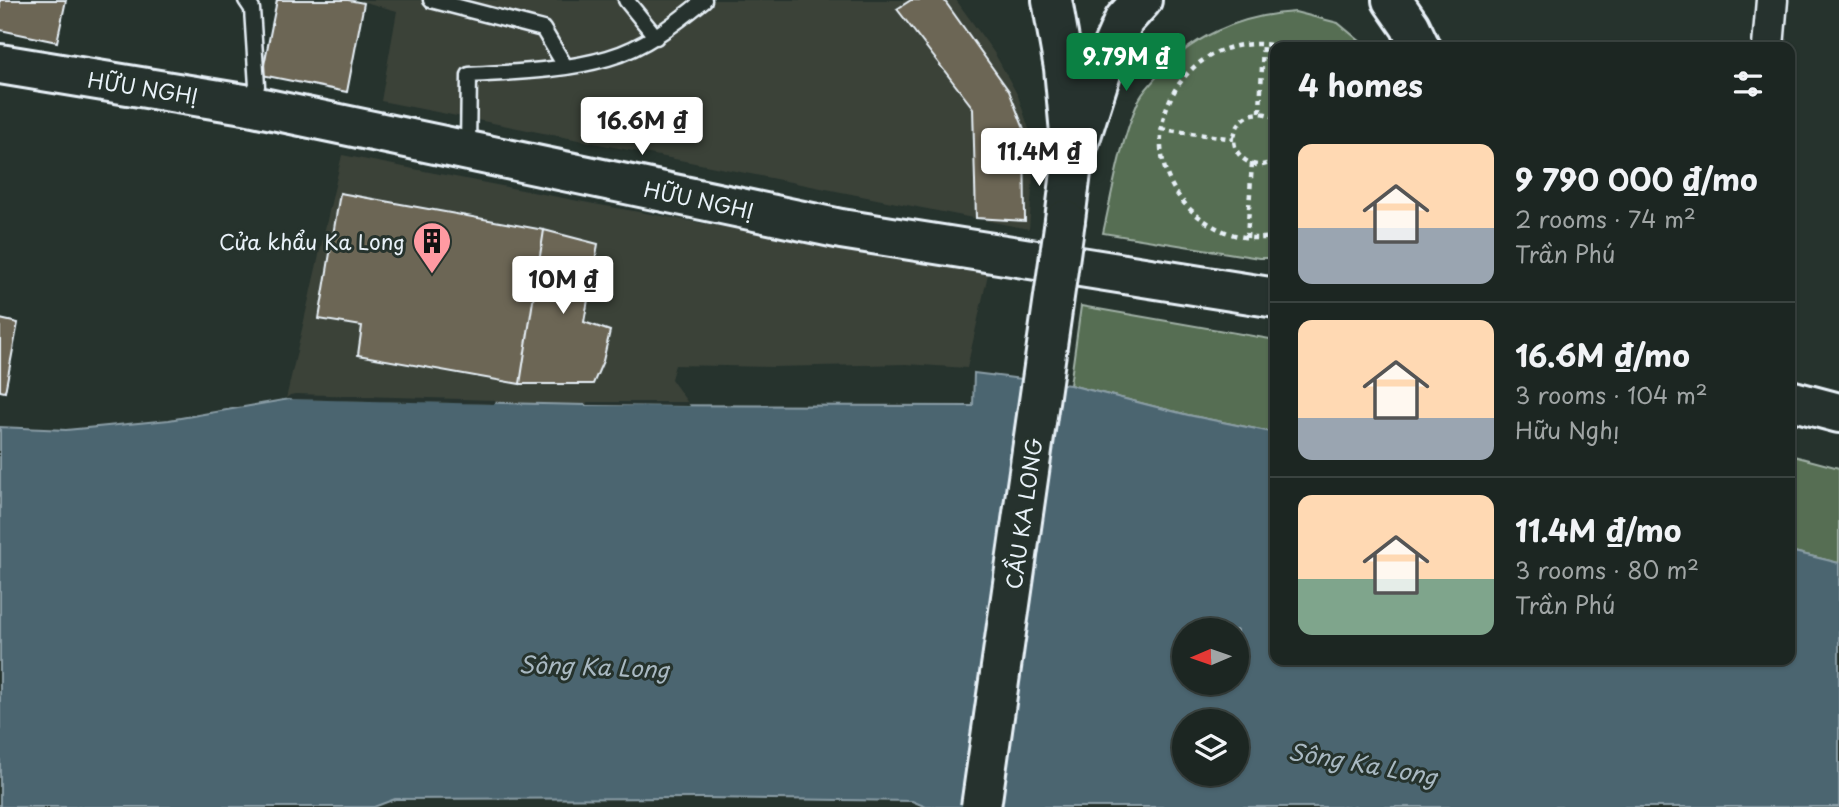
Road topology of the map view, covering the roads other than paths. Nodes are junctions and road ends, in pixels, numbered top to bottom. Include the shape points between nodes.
1 (246, 0) edge
2 (431, 0) edge
3 (626, 0) edge
4 (704, 0) edge
5 (1052, 0) edge
6 (1142, 0) edge
7 (1392, 0) edge
8 (1772, 0) edge
9 (656, 37) junction
10 (1418, 42) edge
11 (1768, 42) edge
12 (0, 64) edge
13 (565, 66) junction
14 (244, 104) junction
15 (468, 151) junction
16 (1072, 164) junction
17 (1270, 297) edge
18 (1795, 401) edge
19 (1839, 413) edge
20 (981, 807) edge

1 - 14 lane via 252,9 257,86
2 - 13 lane via 543,29
3 - 9 lane
4 - 9 lane
5 - 16 street via 1065,68
6 - 16 street via 1124,20
7 - 10 street
8 - 11 street
9 - 13 lane via 610,58
12 - 14 street, HỮU NGHỊ
13 - 15 lane via 469,75
14 - 15 street, HỮU NGHỊ
15 - 17 street, HỮU NGHỊ via 841,229
16 - 20 street, CẦU KA LONG, bridge
18 - 19 street

